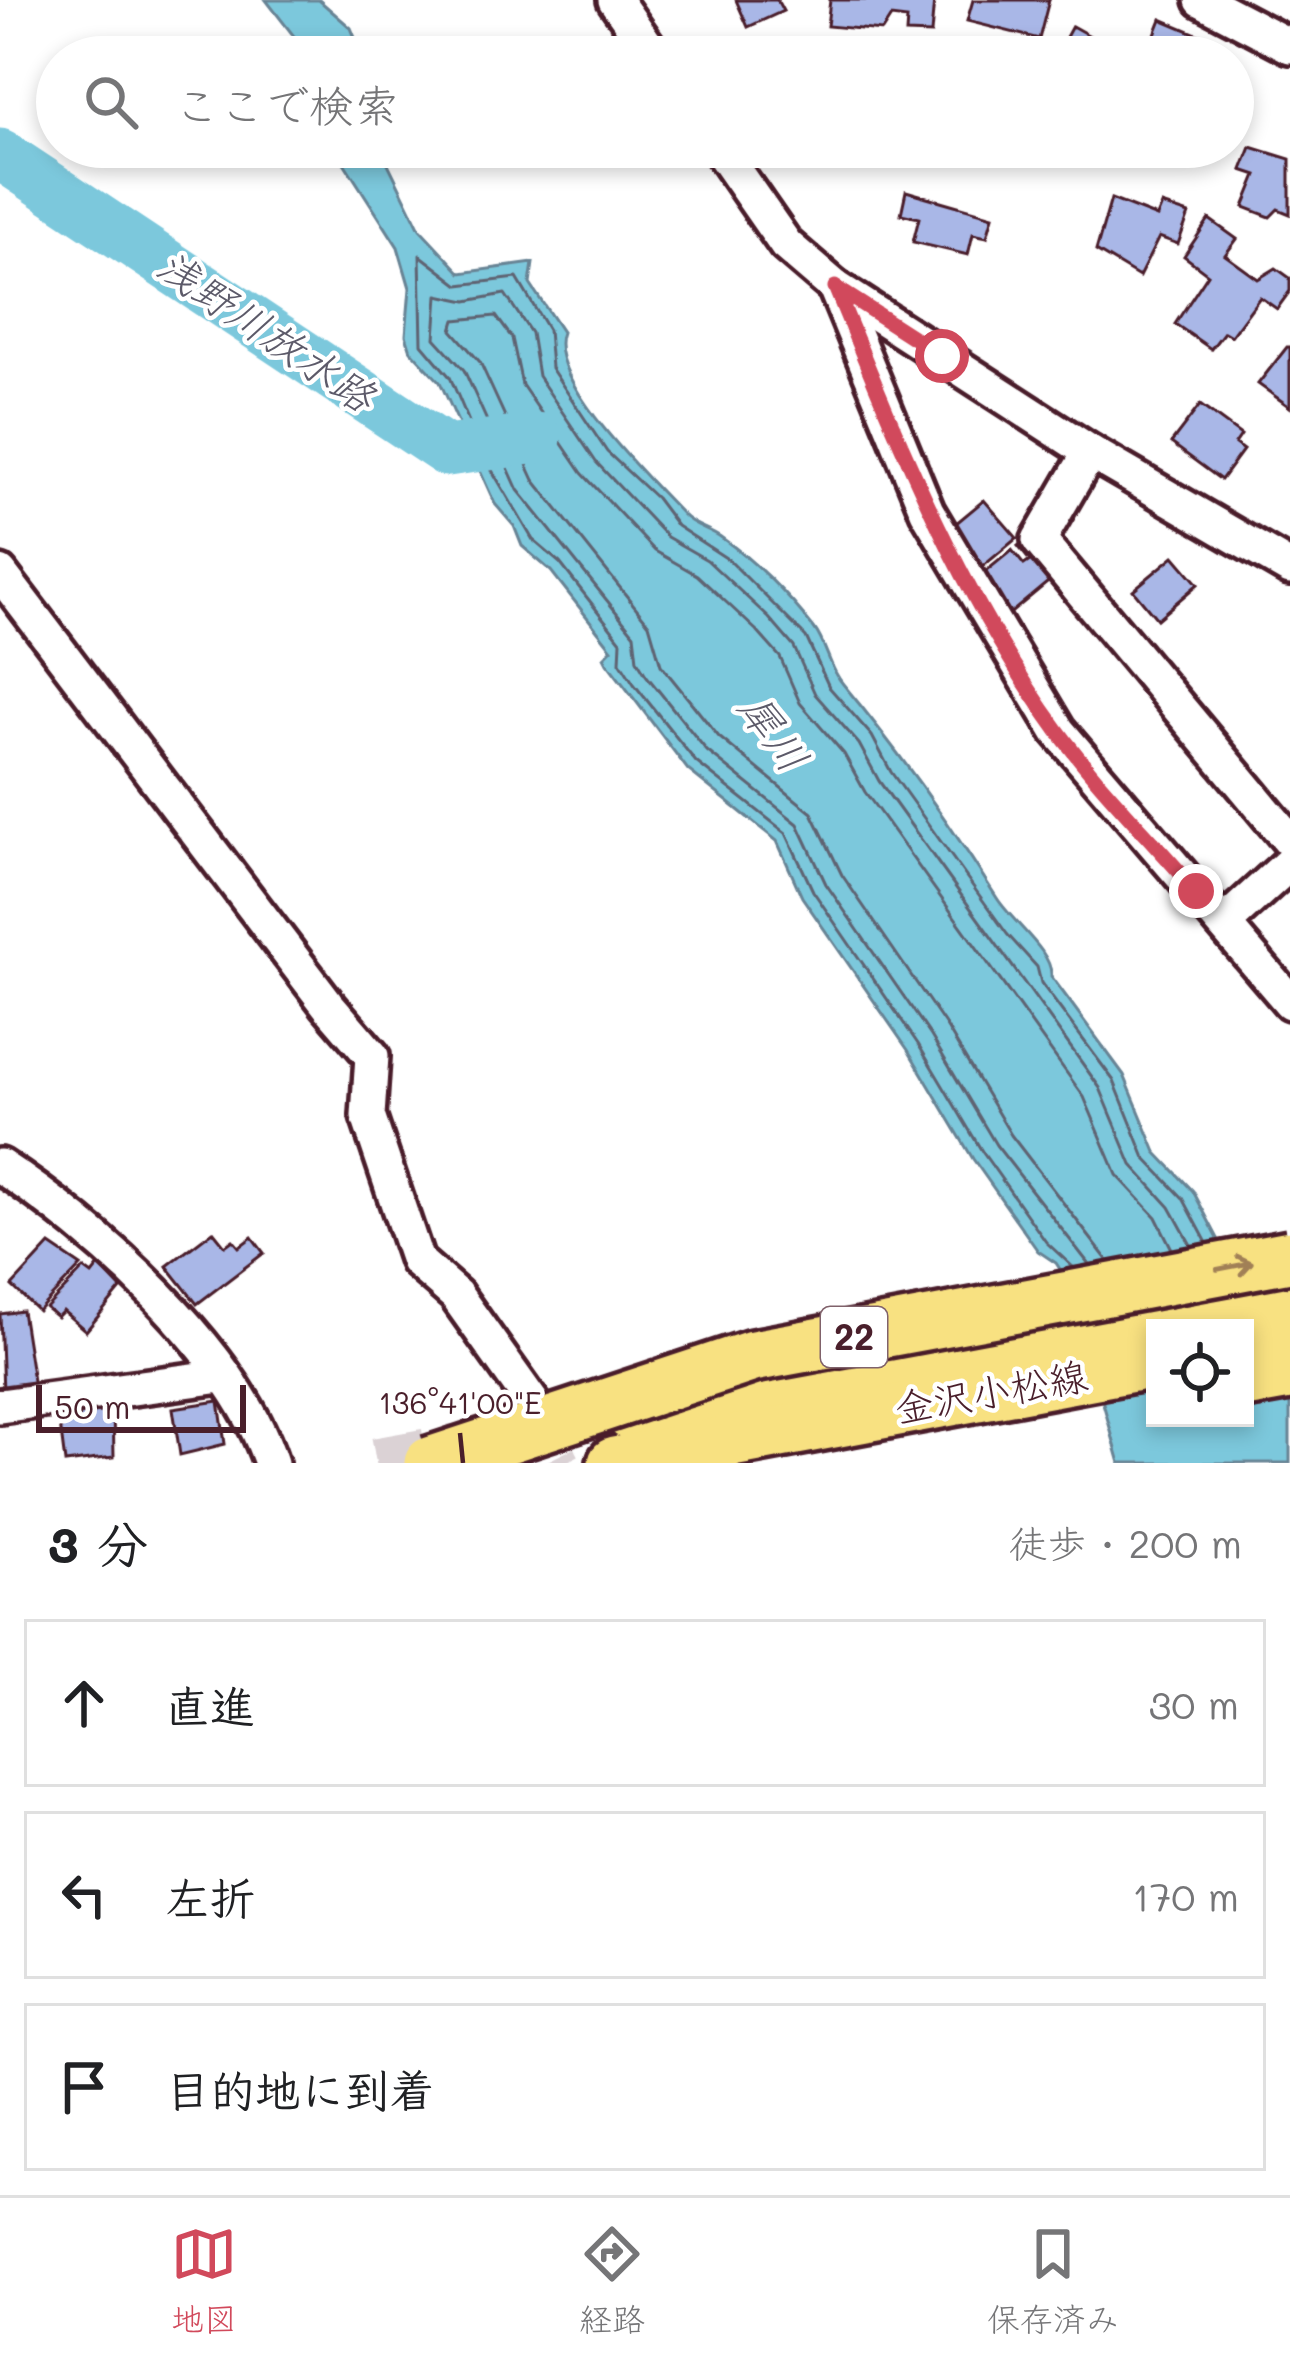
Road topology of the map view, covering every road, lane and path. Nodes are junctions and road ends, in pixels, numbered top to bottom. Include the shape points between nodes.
1 (616, 0) edge
2 (1202, 0) edge
3 (641, 36) edge
4 (1290, 46) edge
5 (733, 168) edge
6 (835, 287) junction
7 (1090, 452) junction
8 (1290, 568) edge
9 (0, 573) edge
10 (1290, 841) edge
11 (1290, 863) edge
12 (1224, 923) junction
13 (1290, 1002) edge
14 (0, 1166) edge
15 (1290, 1256) edge
16 (1290, 1292) edge
17 (1290, 1337) edge
18 (1254, 1344) edge
19 (1146, 1363) edge
20 (1290, 1374) edge
21 (222, 1376) junction
22 (1254, 1380) edge
23 (886, 1387) junction
24 (1146, 1399) edge
25 (0, 1406) edge
26 (537, 1409) tunnel mouth
27 (443, 1456) edge
28 (271, 1463) edge
29 (614, 1463) edge
30 (779, 1463) edge

1 - 3 street
2 - 4 street
5 - 6 street via 786,245
6 - 7 street
6 - 12 street via 927,511 1058,730
7 - 8 street
7 - 10 street via 1039,540
9 - 26 street via 372,1056 368,1116 417,1261 456,1294
11 - 12 street
12 - 13 street
14 - 21 street via 142,1278
27 -> 15 main road, 22, bridge via 753,1356
16 - 23 main road, 金沢小松線 / 22
17 - 18 main road
19 - 23 main road, 金沢小松線 / 22
20 - 22 main road
21 - 25 street
21 - 28 street
23 - 27 main road, 金沢小松線 / 22
23 - 29 main road, 金沢小松線 / 22
24 - 30 main road

